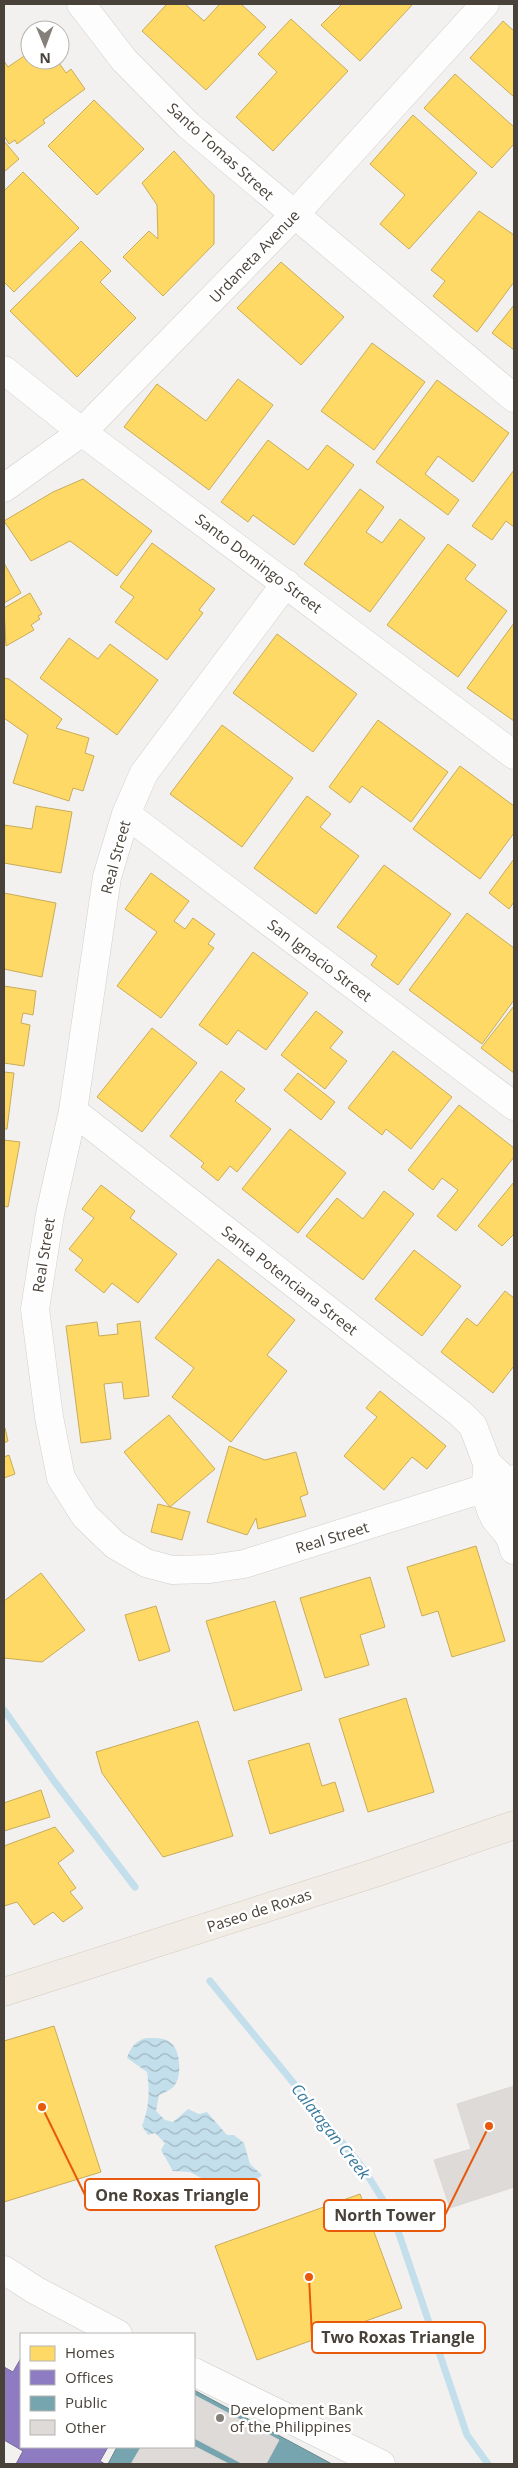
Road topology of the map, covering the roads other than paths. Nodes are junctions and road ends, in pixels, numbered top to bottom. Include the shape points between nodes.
1 (81, 4) edge
2 (485, 4) edge
3 (294, 215) junction
4 (4, 370) edge
5 (514, 398) edge
6 (82, 432) junction
7 (4, 488) edge
8 (286, 582) junction
9 (514, 755) edge
10 (126, 814) junction
11 (514, 1106) edge
12 (73, 1111) junction
13 (502, 1483) edge
14 (513, 1535) edge
15 (514, 1825) edge
16 (4, 1992) edge
17 (4, 2270) edge
18 (116, 2333) edge
19 (195, 2372) edge
20 (381, 2464) edge

1 - 3 street, Santo Tomas Street via 124,60 188,125
2 - 3 street, Urdaneta Avenue
3 - 5 street, Santo Tomas Street
3 - 6 street, Urdaneta Avenue
4 - 6 street, Santo Domingo Street
6 - 7 street, Urdaneta Avenue
6 - 8 street, Santo Domingo Street
8 - 9 street, Santo Domingo Street
8 - 10 street, Real Street via 144,773
10 - 11 street, San Ignacio Street
10 - 12 street, Real Street via 107,877
12 - 13 street, Santa Potenciana Street via 461,1414 473,1426
12 - 13 street, Real Street via 46,1233 35,1309 61,1478 85,1516 115,1545 146,1563 172,1570 244,1564
13 - 14 street, Santa Potenciana Street via 495,1518
15 - 16 main road, Paseo de Roxas
17 - 18 street
19 - 20 street

